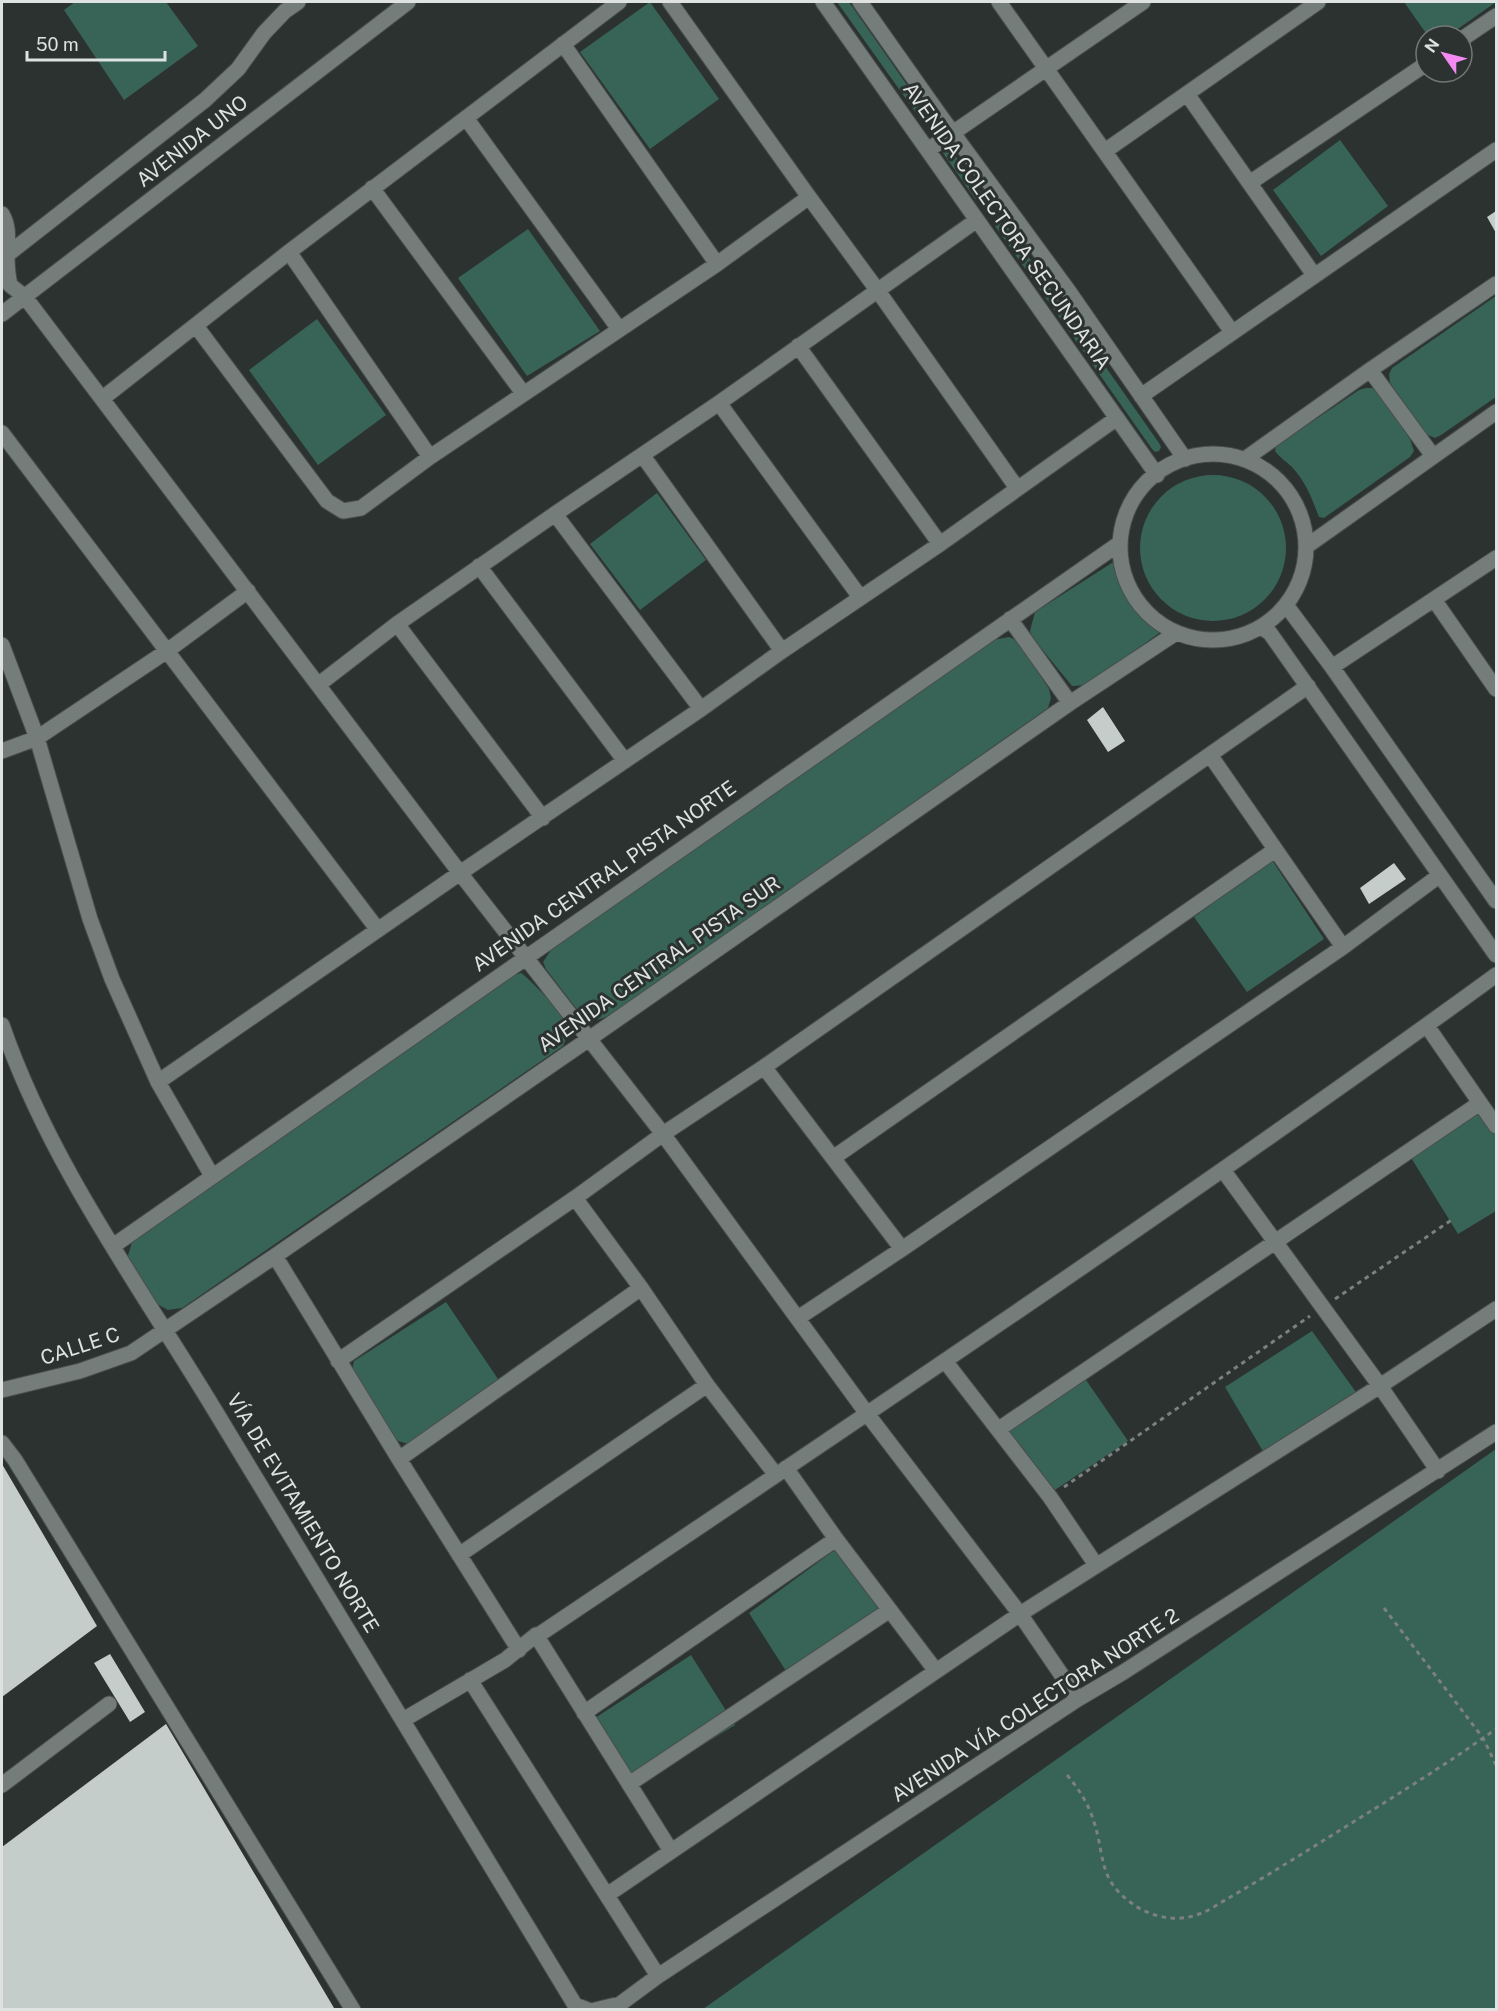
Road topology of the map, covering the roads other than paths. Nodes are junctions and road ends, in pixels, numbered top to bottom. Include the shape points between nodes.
1 (298, 2) edge
2 (408, 2) edge
3 (619, 2) edge
4 (670, 2) edge
5 (823, 2) edge
6 (860, 2) edge
7 (999, 2) edge
8 (1143, 2) edge
9 (1318, 2) edge
10 (1497, 16) edge
11 (1474, 31) edge
12 (563, 44) junction
13 (1047, 68) junction
14 (1414, 72) edge
15 (1188, 94) junction
16 (466, 118) junction
17 (954, 132) junction
18 (928, 150) junction
19 (1497, 150) edge
20 (1105, 151) junction
21 (1251, 182) junction
22 (372, 188) junction
23 (809, 197) junction
24 (2, 214) edge
25 (977, 220) junction
26 (289, 252) junction
27 (4, 257) edge
28 (717, 264) junction
29 (1314, 275) junction
30 (1497, 284) edge
31 (878, 291) junction
32 (26, 297) junction
33 (2, 314) edge
34 (196, 326) junction
35 (619, 329) junction
36 (1232, 332) junction
37 (798, 346) junction
38 (1370, 370) junction
39 (523, 393) junction
40 (1141, 396) junction
41 (103, 398) junction
42 (719, 403) junction
43 (1497, 412) edge
44 (1117, 418) junction
45 (2, 433) edge
46 (643, 456) junction
47 (1433, 456) junction
48 (430, 457) junction
49 (1185, 459) junction
50 (1245, 459) junction
51 (1156, 475) junction
52 (1017, 488) junction
53 (555, 514) junction
54 (1120, 543) junction
55 (940, 544) junction
56 (1307, 546) junction
57 (1497, 558) edge
58 (479, 566) junction
59 (248, 591) junction
60 (860, 597) junction
61 (1435, 601) junction
62 (1286, 605) junction
63 (1010, 619) junction
64 (397, 624) junction
65 (1261, 627) junction
66 (1176, 633) junction
67 (2, 645) edge
68 (167, 651) junction
69 (782, 651) junction
70 (1332, 667) junction
71 (318, 685) junction
72 (1308, 686) junction
73 (1497, 688) edge
74 (1070, 703) junction
75 (701, 709) junction
76 (37, 738) junction
77 (2, 751) edge
78 (1210, 755) junction
79 (625, 761) junction
80 (543, 818) junction
81 (1275, 850) junction
82 (460, 873) junction
83 (1440, 874) junction
84 (1497, 901) edge
85 (378, 930) junction
86 (1342, 947) junction
87 (1497, 955) edge
88 (525, 957) junction
89 (1497, 975) edge
90 (2, 1025) edge
91 (1426, 1026) junction
92 (589, 1038) junction
93 (764, 1067) junction
94 (158, 1082) junction
95 (1480, 1103) junction
96 (1497, 1126) edge
97 (663, 1134) junction
98 (833, 1158) junction
99 (1223, 1170) junction
100 (212, 1176) junction
101 (575, 1198) junction
102 (1276, 1241) junction
103 (113, 1245) junction
104 (902, 1249) junction
105 (274, 1256) junction
106 (641, 1288) junction
107 (1497, 1309) edge
108 (798, 1318) junction
109 (166, 1329) junction
110 (338, 1361) junction
111 (945, 1361) junction
112 (707, 1385) junction
113 (1380, 1386) junction
114 (2, 1390) edge
115 (868, 1414) junction
116 (999, 1429) junction
117 (1497, 1432) edge
118 (2, 1443) edge
119 (399, 1459) junction
120 (1438, 1471) junction
121 (781, 1472) junction
122 (836, 1539) junction
123 (459, 1555) junction
124 (1096, 1565) junction
125 (890, 1610) junction
126 (1020, 1614) junction
127 (536, 1635) junction
128 (519, 1650) junction
129 (936, 1671) junction
130 (470, 1680) junction
131 (1078, 1699) junction
132 (109, 1704) dead end
133 (584, 1713) junction
134 (403, 1720) junction
135 (629, 1784) junction
136 (2, 1785) edge
137 (671, 1851) junction
138 (607, 1894) junction
139 (658, 1976) junction
140 (353, 2010) edge
141 (588, 2010) edge
142 (595, 2010) edge

1 - 27 street via 264,33 238,69 205,100
2 - 32 street, AVENIDA UNO
3 - 12 street
4 - 23 street
5 - 18 street, AVENIDA COLECTORA SECUNDARIA
6 - 17 street, AVENIDA COLECTORA SECUNDARIA
7 - 13 street
8 - 13 street
9 - 15 street
10 - 11 street
12 - 16 street
12 - 28 street
13 - 17 street
13 - 20 street
14 - 21 street
15 - 20 street
15 - 21 street
16 - 22 street
16 - 35 street
17 - 18 street
17 - 40 street, AVENIDA COLECTORA SECUNDARIA
18 - 25 street, AVENIDA COLECTORA SECUNDARIA
19 - 29 street
20 - 36 street
21 - 29 street
22 - 26 street
22 - 39 street
23 - 28 street
23 - 31 street
24 - 27 street via 9,236
25 - 31 street
25 - 44 street, AVENIDA COLECTORA SECUNDARIA
26 - 34 street
26 - 48 street
27 - 32 street via 10,285
28 - 35 street
29 - 36 street
30 - 38 street
31 - 37 street
31 - 52 street
32 - 33 street, AVENIDA UNO
32 - 41 street
34 - 41 street
34 - 48 street via 327,501 343,511 361,508
35 - 39 street
36 - 40 street
37 - 42 street
37 - 55 street
38 - 47 street
38 - 50 street
39 - 48 street
40 - 49 street, AVENIDA COLECTORA SECUNDARIA
41 - 59 street
42 - 46 street
42 - 60 street
43 - 47 street
44 - 51 street, AVENIDA COLECTORA SECUNDARIA
44 - 52 street
45 - 68 street
46 - 53 street
46 - 69 street
47 - 56 street
49 - 50 street via 1215,454
49 - 51 street
50 - 56 street via 1270,473 1290,493 1302,518
51 - 54 street via 1134,500 1124,520
52 - 55 street
53 - 58 street
53 - 75 street
54 - 63 street, AVENIDA CENTRAL PISTA NORTE
54 - 66 street via 1129,587 1157,622
55 - 60 street
56 - 62 street via 1305,567
57 - 61 street
58 - 64 street
58 - 79 street
59 - 68 street
59 - 71 street
60 - 69 street
61 - 70 street
61 - 73 street
62 - 65 street
62 - 70 street
63 - 74 street
63 - 88 street, AVENIDA CENTRAL PISTA NORTE
64 - 71 street
64 - 80 street
65 - 66 street via 1220,640
65 - 72 street via 1270,633
66 - 74 street, AVENIDA CENTRAL PISTA SUR
67 - 76 street
68 - 76 street
68 - 85 street
69 - 75 street
70 - 84 street
71 - 82 street
72 - 78 street
72 - 83 street
74 - 92 street, AVENIDA CENTRAL PISTA SUR
75 - 79 street
76 - 77 street
76 - 94 street via 90,919
78 - 81 street
78 - 93 street
79 - 80 street
80 - 82 street
81 - 86 street
81 - 98 street
82 - 85 street
82 - 88 street
83 - 86 street
83 - 87 street
85 - 94 street
86 - 104 street
88 - 92 street
88 - 100 street, AVENIDA CENTRAL PISTA NORTE
89 - 91 street
90 - 103 street, VÍA DE EVITAMIENTO NORTE via 46,1131
91 - 95 street
91 - 99 street
92 - 97 street
92 - 105 street, AVENIDA CENTRAL PISTA SUR
93 - 97 street
93 - 98 street
94 - 100 street
95 - 96 street
95 - 102 street
97 - 101 street
97 - 108 street
98 - 104 street
99 - 102 street
99 - 111 street
100 - 103 street, AVENIDA CENTRAL PISTA NORTE
101 - 106 street
101 - 110 street
102 - 113 street
102 - 116 street
103 - 109 street, VÍA DE EVITAMIENTO NORTE
104 - 108 street
105 - 109 street, AVENIDA CENTRAL PISTA SUR
105 - 110 street
106 - 112 street
106 - 119 street
107 - 113 street
108 - 115 street
109 - 114 street, CALLE C via 131,1353 80,1371
109 - 134 street, VÍA DE EVITAMIENTO NORTE
110 - 119 street
111 - 115 street
111 - 116 street
112 - 121 street
112 - 123 street
113 - 120 street
113 - 124 street
115 - 121 street
115 - 126 street
116 - 124 street
117 - 120 street, AVENIDA VÍA COLECTORA NORTE 2
118 - 140 street
119 - 123 street
120 - 131 street, AVENIDA VÍA COLECTORA NORTE 2
121 - 122 street
121 - 127 street
122 - 125 street
122 - 133 street
123 - 128 street
124 - 126 street
125 - 129 street
125 - 135 street
126 - 129 street
126 - 131 street
127 - 128 street
127 - 133 street
128 - 130 street
129 - 137 street
130 - 134 street
130 - 138 street
131 - 139 street, AVENIDA VÍA COLECTORA NORTE 2
132 - 136 street
133 - 135 street
134 - 141 street, VÍA DE EVITAMIENTO NORTE via 574,2005
135 - 137 street
137 - 138 street
138 - 139 street
139 - 142 street, AVENIDA VÍA COLECTORA NORTE 2 via 620,2004

